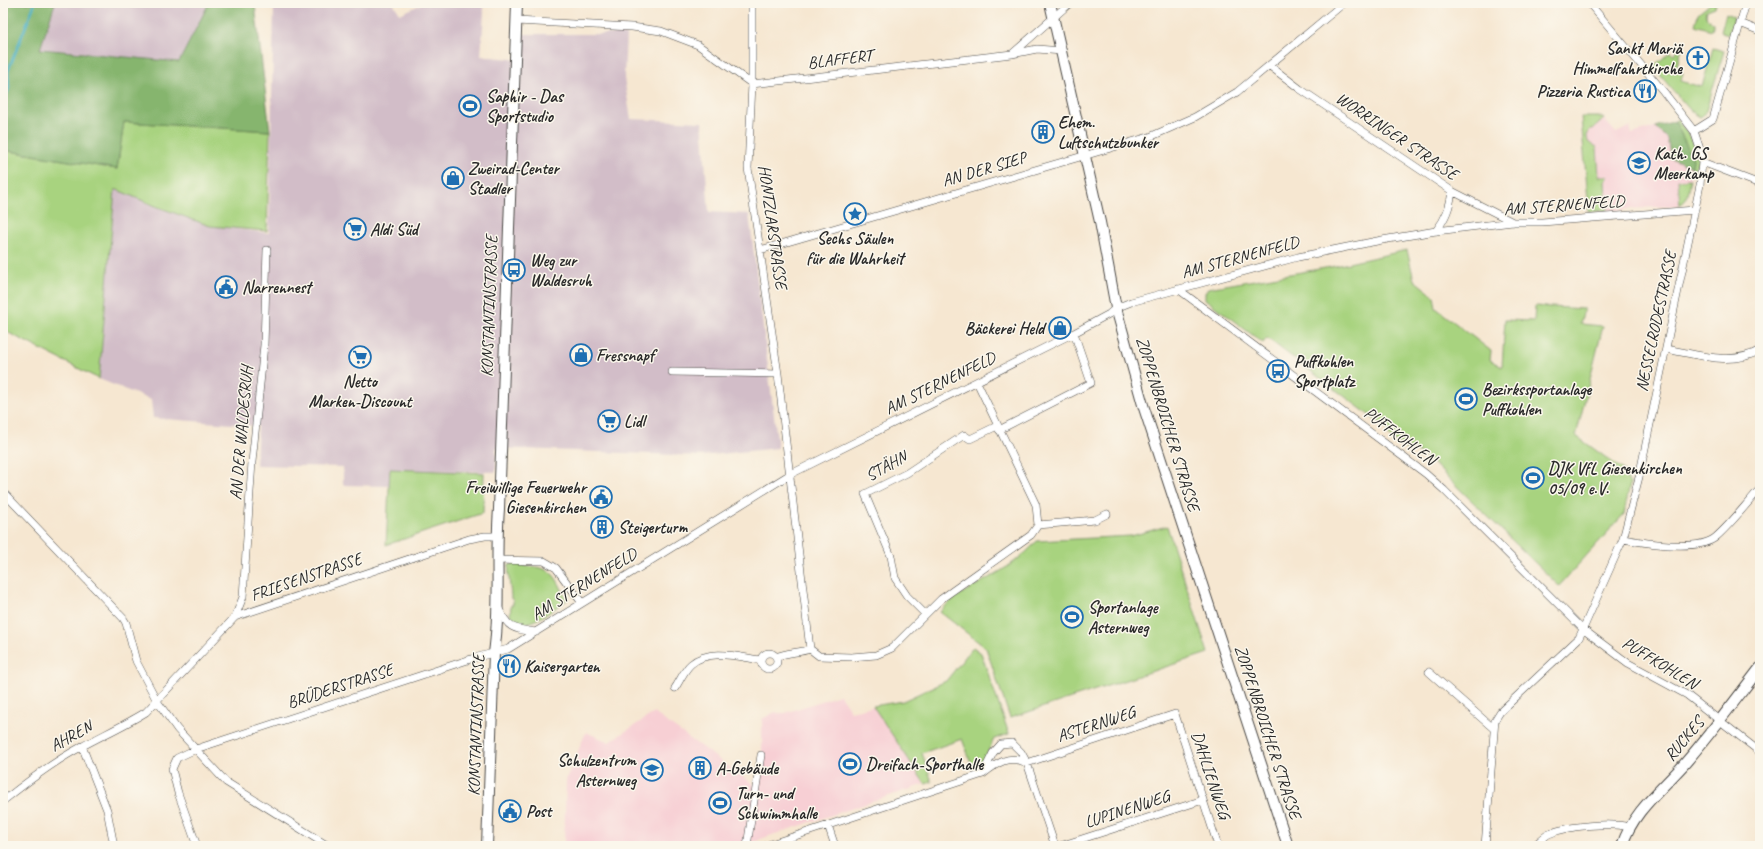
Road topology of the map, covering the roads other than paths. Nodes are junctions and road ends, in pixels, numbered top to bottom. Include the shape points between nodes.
1 (752, 3) edge
2 (1050, 3) edge
3 (1070, 3) edge
4 (1344, 3) edge
5 (1589, 3) edge
6 (1746, 3) edge
7 (516, 6) edge
8 (1053, 17) junction
9 (516, 21) junction
10 (1740, 23) junction
11 (1760, 31) edge
12 (1062, 51) junction
13 (1012, 54) junction
14 (1270, 66) junction
15 (752, 84) junction
16 (1694, 131) junction
17 (1084, 156) junction
18 (1702, 162) junction
19 (1760, 184) edge
20 (1452, 191) junction
21 (1695, 210) junction
22 (1513, 222) junction
23 (1436, 231) junction
24 (267, 250) dead end
25 (760, 250) junction
26 (1178, 289) junction
27 (1116, 308) junction
28 (1074, 333) junction
29 (1666, 349) junction
30 (1760, 350) edge
31 (672, 372) dead end
32 (778, 374) junction
33 (977, 382) junction
34 (998, 428) junction
35 (789, 474) junction
36 (1760, 489) edge
37 (3, 492) edge
38 (1107, 514) dead end
39 (1038, 525) junction
40 (497, 536) junction
41 (1623, 539) junction
42 (497, 560) junction
43 (582, 603) junction
44 (498, 606) junction
45 (925, 614) junction
46 (235, 617) junction
47 (1584, 630) junction
48 (536, 632) junction
49 (810, 649) junction
50 (494, 653) junction
51 (776, 657) junction
52 (761, 660) junction
53 (1760, 668) edge
54 (1429, 672) dead end
55 (675, 688) dead end
56 (157, 701) junction
57 (1175, 714) joint
58 (1719, 721) junction
59 (1493, 728) junction
60 (82, 746) junction
61 (196, 749) junction
62 (1760, 752) edge
63 (761, 755) dead end
64 (1027, 763) junction
65 (983, 774) junction
66 (1203, 800) junction
67 (3, 801) edge
68 (828, 825) junction
69 (1629, 827) junction
70 (114, 846) edge
71 (197, 846) edge
72 (328, 846) edge
73 (487, 846) edge
74 (747, 846) edge
75 (765, 846) edge
76 (835, 846) edge
77 (1055, 846) edge
78 (1060, 846) edge
79 (1218, 846) edge
80 (1288, 846) edge
81 (1485, 846) edge
82 (1534, 846) edge
83 (1622, 846) edge

1 - 15 street
2 - 8 main road, ZOPPENBROICHER STRASSE
3 - 8 street
4 - 14 street, AN DER SIEP
5 - 16 street, NESSELRODESTRASSE
6 - 10 street
7 - 9 main road, KONSTANTINSTRASSE
8 - 12 main road, ZOPPENBROICHER STRASSE
8 - 13 street
9 - 15 street via 661,30 698,45
9 - 40 main road, KONSTANTINSTRASSE
10 - 11 street
10 - 16 street via 1713,119
12 - 13 street, BLAFFERT via 1037,49
12 - 17 main road, ZOPPENBROICHER STRASSE
13 - 15 street, BLAFFERT
14 - 17 street, AN DER SIEP via 1237,92 1194,117 1152,136
14 - 20 street, WORRINGER STRASSE
15 - 25 street, HONTZLARSTRASSE via 748,168
16 - 18 street, NESSELRODESTRASSE
17 - 25 street, AN DER SIEP
17 - 27 main road, ZOPPENBROICHER STRASSE via 1100,222
18 - 19 street
18 - 21 street, NESSELRODESTRASSE
20 - 22 street, WORRINGER STRASSE
20 - 23 street via 1445,220
21 - 22 street, AM STERNENFELD
21 - 29 street, NESSELRODESTRASSE
22 - 23 street, AM STERNENFELD
23 - 26 street, AM STERNENFELD via 1298,257
24 - 46 street, AN DER WALDESRUH via 264,344 252,462 243,597
25 - 32 street, HONTZLARSTRASSE
26 - 27 street, AM STERNENFELD
26 - 47 street, PUFFKOHLEN via 1426,474
27 - 28 street, AM STERNENFELD
27 - 80 main road, ZOPPENBROICHER STRASSE via 1143,405
28 - 33 street, AM STERNENFELD
28 - 34 street via 1091,383
29 - 30 street via 1731,360
29 - 41 street, NESSELRODESTRASSE
31 - 32 street
32 - 35 street, HONTZLARSTRASSE
33 - 34 street
33 - 35 street, AM STERNENFELD
34 - 39 street via 1036,505
34 - 45 street, STÄHN via 970,439 964,436 907,473 865,494 891,556 895,578 907,596
35 - 43 street, AM STERNENFELD
35 - 49 street
36 - 41 street via 1716,538 1701,544 1659,545
37 - 56 street via 123,618 136,661
38 - 39 street via 1095,520
39 - 45 street via 1031,535 960,585
40 - 42 main road, KONSTANTINSTRASSE
40 - 46 street, FRIESENSTRASSE via 469,539
41 - 47 street, NESSELRODESTRASSE
42 - 43 street via 544,561 556,568
42 - 44 main road, KONSTANTINSTRASSE
43 - 48 street, AM STERNENFELD
44 - 48 street, KONSTANTINSTRASSE via 504,620 510,626
44 - 50 main road, KONSTANTINSTRASSE
45 - 49 street via 892,648 876,655 819,656
46 - 56 street, FRIESENSTRASSE
47 - 58 street, PUFFKOHLEN via 1628,663 1687,695
47 - 59 street via 1579,638 1500,712
48 - 50 street, AM STERNENFELD via 508,649
49 - 51 street
50 - 61 street, BRÜDERSTRASSE
50 - 73 main road, KONSTANTINSTRASSE
51 - 52 street via 768,653
51 - 52 street via 778,662 771,669 766,669
52 - 55 street via 720,654 704,656 690,665
53 - 58 main road, RUCKES
54 - 59 street
56 - 60 street, AHREN via 146,712 128,723
56 - 61 street via 177,729
57 - 64 street, ASTERNWEG
57 - 66 street, DAHLIENWEG
58 - 62 street, PUFFKOHLEN
58 - 69 main road, RUCKES via 1686,762 1640,810
59 - 81 street
60 - 67 street, AHREN via 45,768
60 - 70 street via 107,810
61 - 71 street, BRÜDERSTRASSE via 177,758 172,769
61 - 72 street via 226,782
63 - 74 street
64 - 65 street via 1010,758
64 - 65 street via 1012,743 1001,744 993,753
64 - 77 street
65 - 68 street
66 - 78 street, LUPINENWEG
66 - 79 street, DAHLIENWEG
68 - 75 street
68 - 76 street
69 - 82 street via 1605,824 1556,832 1547,835
69 - 83 main road, RUCKES

